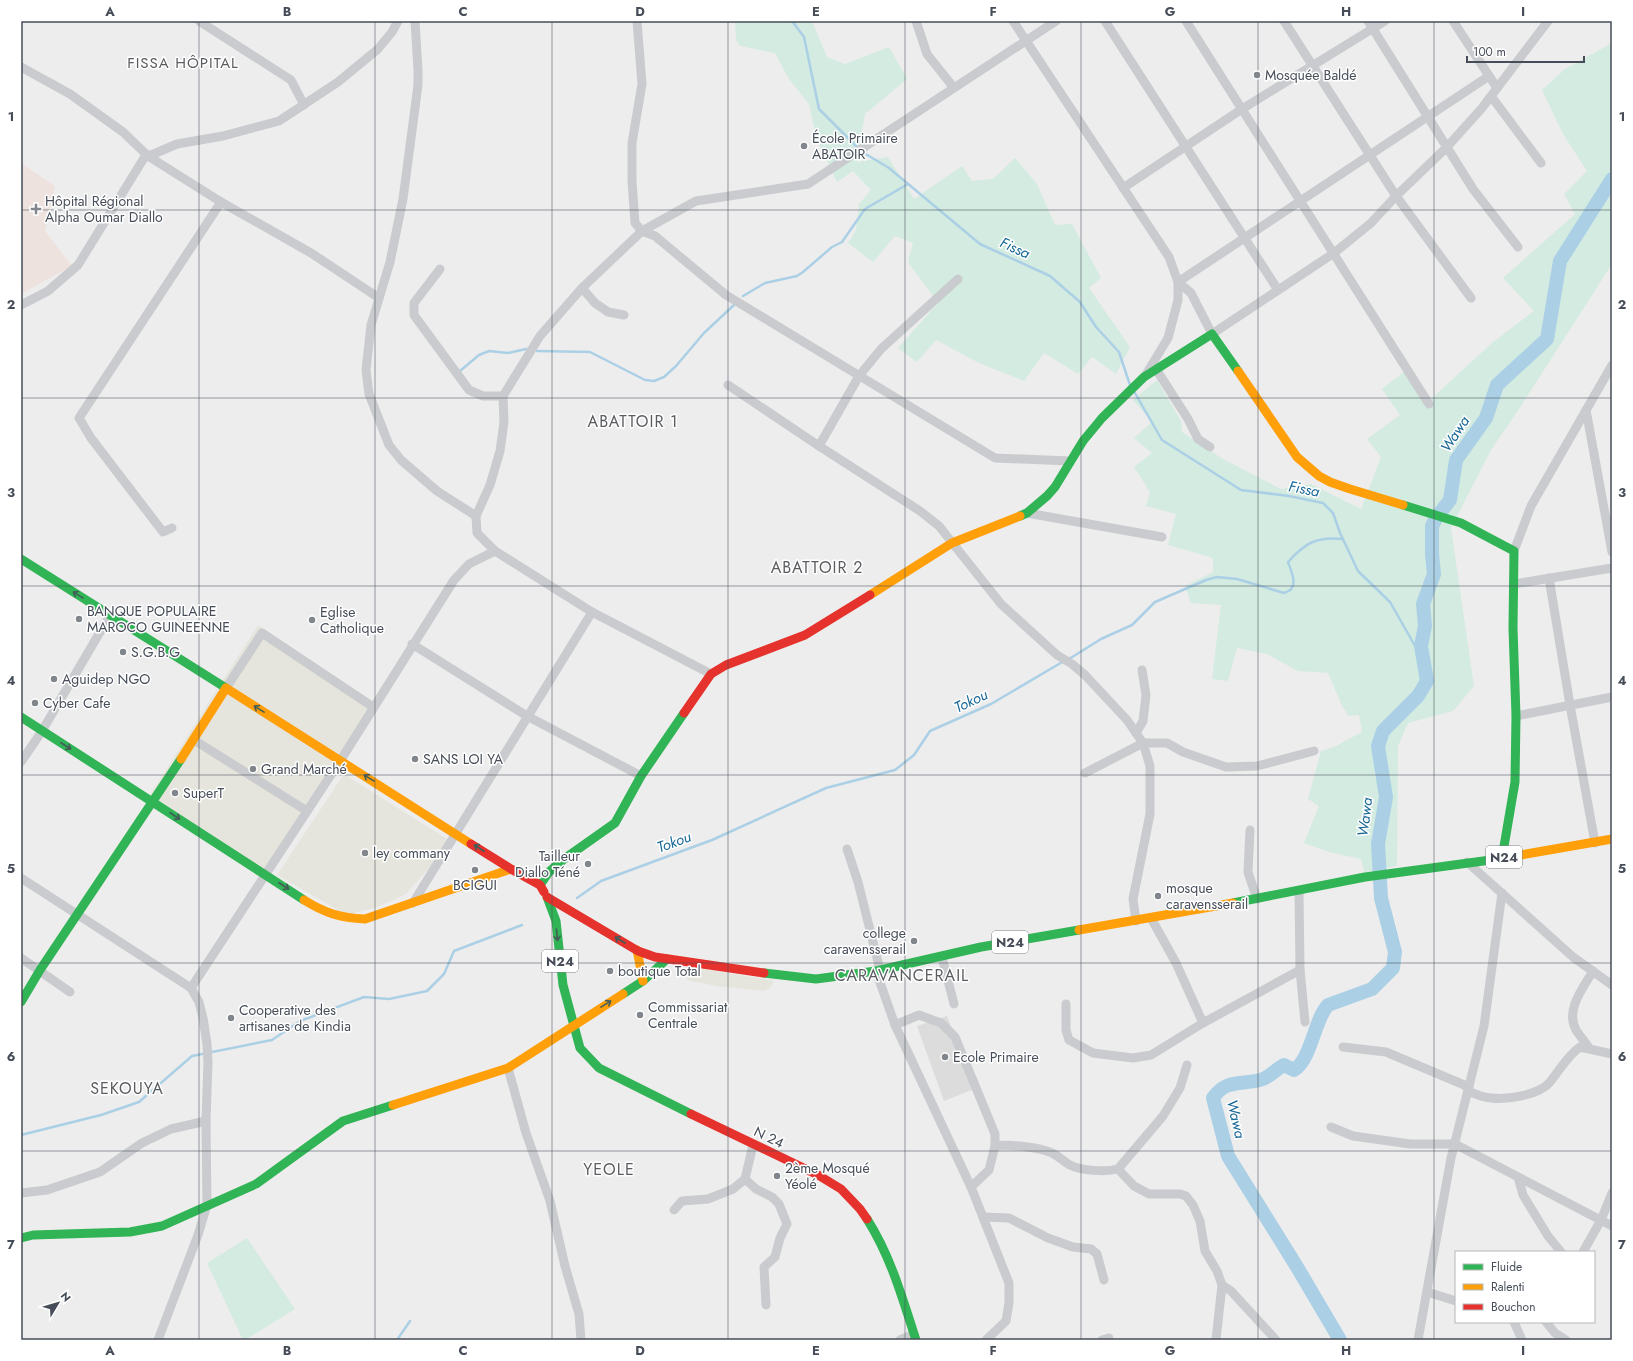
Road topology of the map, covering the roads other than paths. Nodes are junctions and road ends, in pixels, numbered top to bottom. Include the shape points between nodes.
1 (199, 21) edge
2 (398, 21) edge
3 (415, 21) edge
4 (637, 21) edge
5 (916, 21) edge
6 (1013, 21) edge
7 (1056, 21) edge
8 (1105, 21) edge
9 (1186, 21) edge
10 (1284, 21) edge
11 (1385, 21) edge
12 (1453, 21) edge
13 (1544, 23) edge
14 (1370, 25) edge
15 (1026, 41) junction
16 (1312, 65) junction
17 (21, 67) edge
18 (1489, 76) junction
19 (954, 88) junction
20 (1497, 88) junction
21 (1491, 96) junction
22 (304, 105) junction
23 (1242, 109) junction
24 (1428, 116) junction
25 (1186, 146) junction
26 (1447, 147) junction
27 (1370, 155) junction
28 (148, 156) junction
29 (1541, 163) dead end
30 (1123, 188) junction
31 (1396, 196) junction
32 (1300, 200) junction
33 (222, 202) junction
34 (642, 231) junction
35 (1245, 238) junction
36 (1518, 247) dead end
37 (1334, 253) junction
38 (440, 269) dead end
39 (958, 279) dead end
40 (1178, 282) junction
41 (582, 288) junction
42 (1278, 290) junction
43 (379, 298) junction
44 (1471, 298) dead end
45 (21, 305) edge
46 (624, 315) dead end
47 (1212, 334) junction
48 (1612, 365) edge
49 (1156, 369) junction
50 (860, 376) junction
51 (1144, 377) junction
52 (728, 385) dead end
53 (503, 396) junction
54 (1430, 404) dead end
55 (1586, 410) junction
56 (819, 446) junction
57 (1210, 447) dead end
58 (1070, 461) junction
59 (1027, 513) junction
60 (476, 516) junction
61 (172, 528) dead end
62 (1162, 538) dead end
63 (952, 543) junction
64 (495, 551) junction
65 (1514, 551) junction
66 (1612, 552) edge
67 (21, 559) edge
68 (1612, 568) edge
69 (1549, 578) junction
70 (1514, 584) junction
71 (592, 612) junction
72 (110, 616) junction
73 (412, 644) junction
74 (1142, 670) dead end
75 (711, 674) junction
76 (226, 688) junction
77 (1612, 697) edge
78 (1570, 705) junction
79 (374, 708) junction
80 (527, 716) junction
81 (1516, 716) junction
82 (21, 717) edge
83 (42, 731) junction
84 (1136, 733) junction
85 (194, 740) junction
86 (1143, 743) junction
87 (1314, 751) dead end
88 (340, 760) junction
89 (21, 762) edge
90 (1085, 773) dead end
91 (641, 776) junction
92 (153, 802) junction
93 (307, 811) junction
94 (1250, 830) dead end
95 (455, 833) junction
96 (1612, 839) edge
97 (1595, 843) junction
98 (847, 849) dead end
99 (1502, 858) junction
100 (1467, 862) junction
101 (511, 869) junction
102 (266, 874) junction
103 (21, 878) edge
104 (540, 885) junction
105 (1299, 891) junction
106 (1502, 893) junction
107 (547, 897) junction
108 (1257, 899) junction
109 (413, 903) junction
110 (78, 914) junction
111 (1151, 918) junction
112 (1136, 921) junction
113 (637, 950) junction
114 (942, 957) junction
115 (21, 958) edge
116 (667, 959) junction
117 (40, 970) junction
118 (1300, 970) junction
119 (878, 971) junction
120 (1593, 971) junction
121 (643, 981) junction
122 (1612, 985) edge
123 (191, 988) junction
124 (70, 992) dead end
125 (21, 1002) edge
126 (954, 1004) dead end
127 (1066, 1004) dead end
128 (1305, 1022) dead end
129 (1203, 1023) junction
130 (573, 1025) junction
131 (895, 1025) junction
132 (1343, 1047) dead end
133 (1589, 1048) junction
134 (1612, 1054) edge
135 (1186, 1065) dead end
136 (508, 1068) junction
137 (1468, 1089) junction
138 (206, 1121) junction
139 (1331, 1127) dead end
140 (1455, 1144) junction
141 (753, 1145) junction
142 (995, 1146) junction
143 (1118, 1169) junction
144 (1518, 1177) junction
145 (746, 1179) junction
146 (971, 1187) junction
147 (21, 1193) edge
148 (1612, 1193) edge
149 (208, 1205) junction
150 (674, 1210) dead end
151 (983, 1217) junction
152 (1601, 1220) junction
153 (1612, 1226) edge
154 (21, 1238) edge
155 (1560, 1251) edge
156 (1584, 1251) edge
157 (1104, 1280) dead end
158 (1222, 1285) junction
159 (1427, 1292) junction
160 (1455, 1301) edge
161 (766, 1305) dead end
162 (1514, 1323) edge
163 (1547, 1323) edge
164 (915, 1337) edge
165 (988, 1339) edge
166 (158, 1340) edge
167 (581, 1340) edge
168 (900, 1340) edge
169 (1216, 1340) edge
170 (1276, 1340) edge
171 (1418, 1340) edge
172 (1522, 1340) edge
173 (1566, 1340) edge

1 - 22 street via 291,80
2 - 22 street via 378,49 338,82
3 - 43 street via 418,85 403,199 390,262
4 - 34 street via 642,84 632,143 632,181 635,223
5 - 19 street via 927,54
6 - 15 street
7 - 15 street
8 - 25 street
9 - 23 street
10 - 16 street
11 - 14 street
12 - 18 street
13 - 20 street
14 - 16 street
14 - 24 street
15 - 19 street
15 - 30 street
16 - 23 street
16 - 27 street
17 - 28 street via 70,94 122,132
18 - 20 street
18 - 24 street
19 - 34 street via 808,184 696,201
20 - 21 street
21 - 26 street
21 - 29 street
22 - 28 street via 279,121 223,136 177,144
23 - 25 street
23 - 32 street
24 - 26 street
24 - 27 street
25 - 30 street
25 - 35 street
26 - 31 street
26 - 36 street via 1474,189
27 - 31 street
27 - 32 street
28 - 33 street
28 - 45 street via 144,158 78,264 48,291
30 - 40 street via 1169,256
31 - 37 street via 1371,224
31 - 44 street
32 - 35 street
32 - 37 street
33 - 43 street via 311,253
33 - 61 street via 79,418 91,438 163,532
34 - 41 street
34 - 50 street via 655,236 726,295
35 - 40 street
35 - 42 street
37 - 42 street
37 - 54 street
38 - 53 street via 414,303 414,315 469,390 483,396
39 - 50 street via 881,349
40 - 47 street via 1190,293
40 - 51 street via 1178,300 1168,338
41 - 46 street via 595,303 608,312
41 - 53 street via 540,336
42 - 47 street
43 - 60 street via 371,325 366,370 369,394 389,445 401,460 437,491
47 - 49 main road
47 - 65 main road via 1297,457 1319,476 1330,482 1448,519
48 - 55 street
49 - 51 main road
49 - 57 street via 1198,439
50 - 56 street
50 - 58 street via 995,458
51 - 58 main road via 1102,418
52 - 56 street
53 - 60 street via 504,422 500,451 490,485
55 - 65 street via 1531,506
55 - 66 street
56 - 63 street via 920,511 939,526
58 - 59 main road via 1055,487
59 - 62 street
59 - 63 main road
60 - 64 street via 477,533
63 - 75 main road via 805,635 726,665
63 - 84 street via 1001,604 1057,654 1085,675
64 - 71 street
64 - 73 street via 469,564 454,580
65 - 70 main road
72 -> 67 main road
68 - 69 street
69 - 70 street
69 - 78 street
70 - 81 main road
71 - 75 street
71 - 80 street
72 - 76 main road
72 - 83 street
73 - 79 street
73 - 80 street
74 - 84 street via 1146,695 1143,721
75 - 91 main road
76 - 79 street via 262,633
76 - 85 main road
88 -> 76 main road
77 - 78 street
78 - 81 street
78 - 97 street
79 - 88 street
80 - 91 street
80 - 95 street
81 - 99 main road via 1515,782
82 - 83 main road
83 - 89 street
83 -> 92 main road
84 - 86 street
85 - 92 main road
85 - 93 street
86 - 87 street via 1167,743 1183,752 1226,767 1257,766
86 - 90 street
86 - 112 street via 1150,766 1150,814 1133,899
88 - 93 street
95 -> 88 main road
91 - 104 main road via 615,823 564,859
92 -> 102 main road
92 - 110 main road
93 - 102 street
94 - 108 street via 1248,872
101 -> 95 main road
95 - 109 street
96 - 97 main road, N24
97 - 99 main road, N24
98 - 119 street via 858,882
99 - 100 main road, N24
100 - 105 main road, N24 via 1365,877
100 - 106 street
101 - 104 main road
101 - 109 main road
102 -> 109 main road via 316,907 344,918 364,919
102 - 123 street
103 - 110 street
104 - 107 main road
105 - 108 main road, N24
105 - 118 street
106 - 120 street via 1573,957
106 - 137 street via 1484,1026
113 -> 107 main road, N24
107 -> 130 main road, N24 via 556,921 563,985
108 - 111 main road, N24
110 - 117 main road
110 - 123 street
111 - 112 main road, N24
111 - 129 street via 1176,963
112 - 114 main road, N24 via 981,947
113 - 116 main road, N24
113 - 121 main road
114 - 119 main road, N24
114 - 126 street
115 - 117 street
116 - 119 main road, N24 via 816,979
116 - 121 main road
117 - 124 street
117 - 125 main road
118 - 128 street
118 - 129 street
119 - 131 street
120 - 122 street
120 - 133 street via 1575,1002 1573,1014 1575,1028
130 -> 121 main road
123 - 138 street via 204,1018 207,1044
127 - 129 street via 1066,1030 1069,1040 1093,1052 1132,1058 1150,1055
130 - 136 main road
130 - 141 main road, N 24 / N24 via 580,1048 599,1068
131 - 142 street via 919,1015 941,1023 955,1037 995,1134
131 - 146 street
132 - 137 street via 1386,1052
133 - 134 street
133 - 137 street via 1580,1047 1572,1053 1549,1083 1539,1090 1510,1099 1491,1098
135 - 143 street via 1180,1088 1163,1116
136 - 149 main road via 343,1121 256,1184
136 - 167 street via 526,1132 550,1201 579,1314
137 - 140 street
138 - 147 street via 171,1130 142,1144 100,1172 47,1190
138 - 149 street
139 - 140 street via 1353,1136 1410,1144
140 - 144 street
140 - 159 street
141 - 145 street
141 - 164 main road, N 24 / N24 via 818,1175 841,1189 860,1209 890,1261
142 - 143 street via 1046,1151 1078,1169
142 - 146 street via 988,1170
143 - 158 street via 1134,1186 1148,1194 1186,1196 1200,1221 1205,1251
144 - 152 street
144 - 155 street via 1523,1195
145 - 150 street via 733,1190 708,1199 682,1201
145 - 161 street via 779,1204 787,1224 775,1257 764,1267
146 - 151 street
148 - 152 street
149 - 154 main road via 162,1226 130,1232 33,1235
149 - 166 street
151 - 157 street via 1009,1218 1048,1238 1073,1247 1092,1249
151 - 165 street via 1008,1283 1010,1303 1006,1322
152 - 153 street
152 - 156 street
158 - 169 street
158 - 170 street via 1231,1291
159 - 160 street
159 - 171 street
162 - 172 street
163 - 173 street via 1555,1333
164 - 168 street

